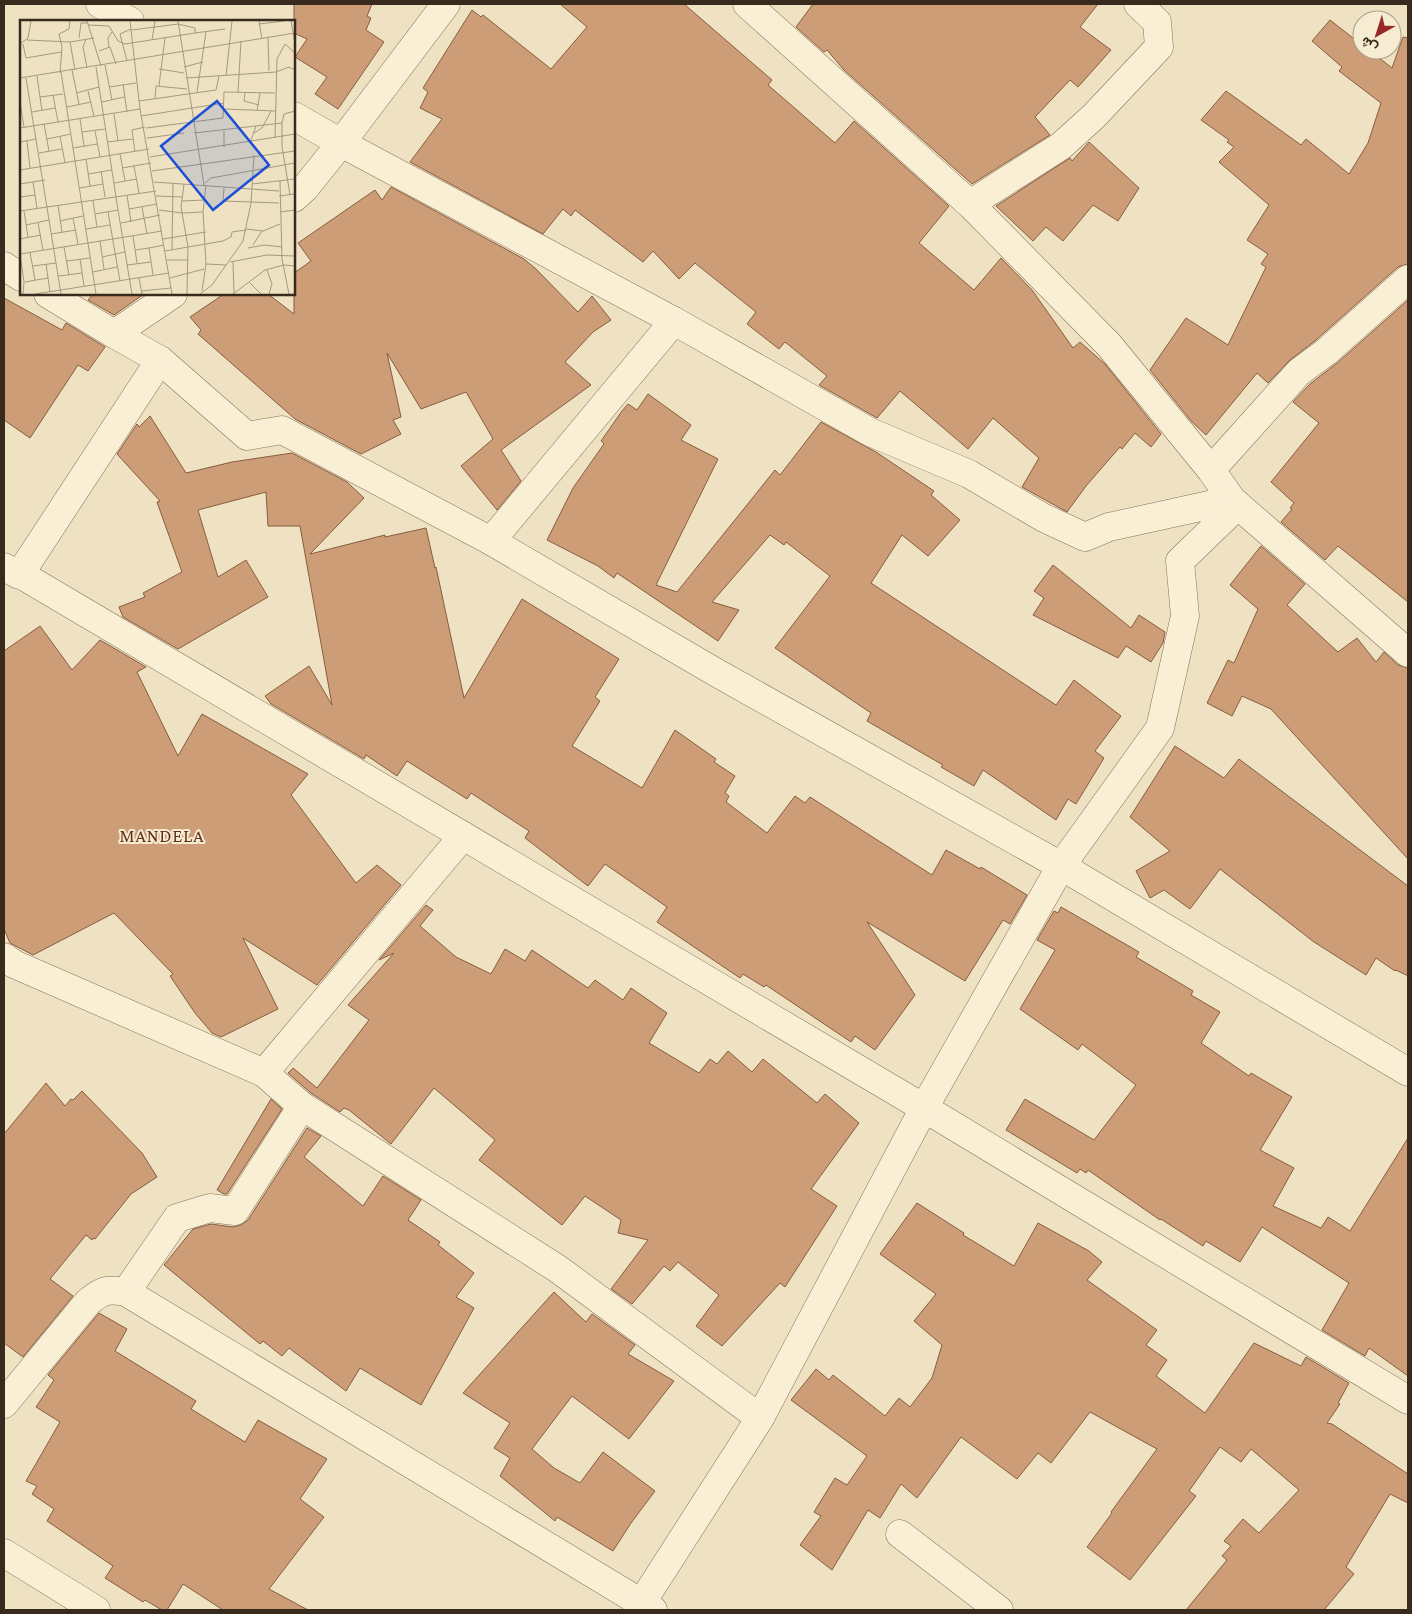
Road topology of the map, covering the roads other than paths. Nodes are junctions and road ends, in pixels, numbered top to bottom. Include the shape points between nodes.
1 (100, 4) edge
2 (446, 4) edge
3 (747, 4) edge
4 (1138, 4) edge
5 (128, 20) edge
6 (295, 117) edge
7 (341, 143) junction
8 (295, 197) edge
9 (970, 204) junction
10 (4, 266) edge
11 (20, 276) edge
12 (1408, 280) edge
13 (50, 295) edge
14 (172, 295) edge
15 (674, 321) junction
16 (114, 334) junction
17 (160, 360) junction
18 (1211, 470) junction
19 (1235, 502) junction
20 (491, 541) junction
21 (12, 575) edge
22 (1408, 653) edge
23 (463, 836) junction
24 (1061, 866) junction
25 (4, 957) edge
26 (1408, 1072) edge
27 (264, 1073) junction
28 (302, 1106) junction
29 (924, 1108) junction
30 (126, 1292) junction
31 (1408, 1400) edge
32 (4, 1404) edge
33 (760, 1418) junction
34 (900, 1534) dead end
35 (4, 1553) edge
36 (644, 1608) edge
37 (96, 1610) edge
38 (999, 1610) edge

1 - 5 street
2 - 7 street
3 - 9 street
4 - 9 street via 1157,22 1158,47 1094,116 1061,146
6 - 7 street
7 - 8 street
7 - 15 street
9 - 18 street via 1109,345
10 - 11 street
12 - 18 street via 1299,372
13 - 16 street
14 - 16 street
15 - 19 street via 870,432 969,474 1084,538 1109,527
15 - 20 street
16 - 17 street
17 - 20 street via 247,436 282,430
17 - 21 street
18 - 19 street
19 - 22 street
19 - 24 street via 1180,561 1184,616 1160,728
20 - 24 street via 717,673
21 - 23 street
23 - 27 street
23 - 29 street
24 - 26 street
24 - 29 street
25 - 27 street
27 - 28 street
28 - 30 street via 235,1212 210,1208 177,1218
28 - 33 street via 558,1269
29 - 31 street
29 - 33 street
30 - 32 street via 101,1292 88,1302
30 - 36 street
33 - 36 street
34 - 38 street
35 - 37 street

